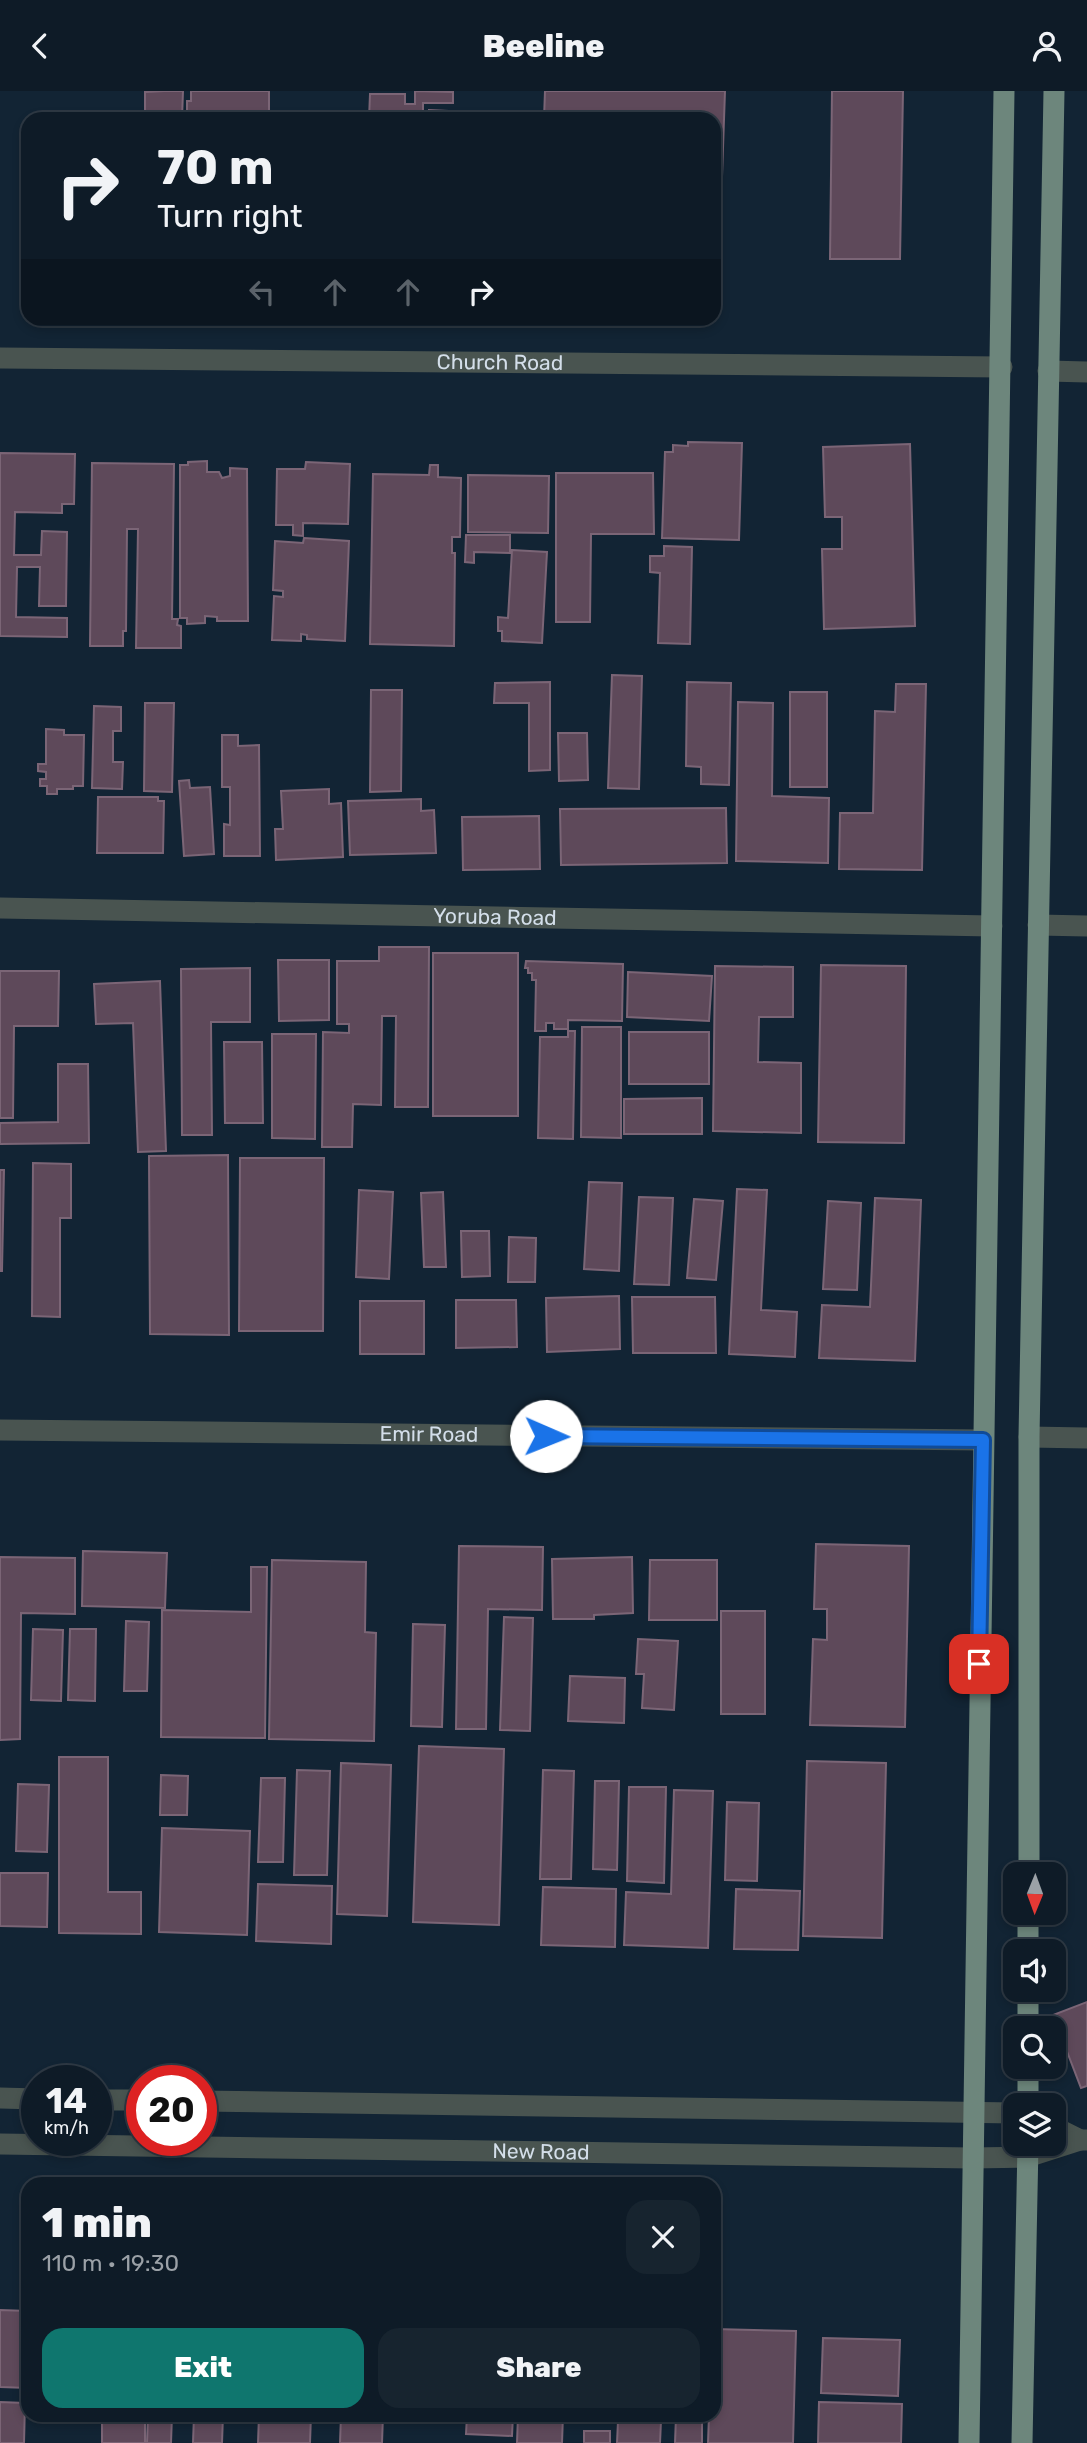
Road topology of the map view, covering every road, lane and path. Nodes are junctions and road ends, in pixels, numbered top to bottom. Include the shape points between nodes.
1 (1004, 91) edge
2 (1055, 91) edge
3 (0, 358) edge
4 (1002, 367) junction
5 (1048, 371) junction
6 (1087, 372) edge
7 (0, 908) edge
8 (1038, 925) junction
9 (992, 926) junction
10 (1087, 926) edge
11 (0, 1430) edge
12 (1029, 1437) junction
13 (1087, 1439) edge
14 (983, 1440) junction
15 (1028, 1862) edge
16 (0, 2098) edge
17 (21, 2099) edge
18 (217, 2101) edge
19 (972, 2112) junction
20 (1003, 2113) edge
21 (1066, 2132) edge
22 (1083, 2140) edge
23 (0, 2144) edge
24 (1003, 2154) edge
25 (1028, 2156) edge
26 (972, 2158) junction
27 (969, 2443) edge
28 (1022, 2443) edge

1 - 4 main road
2 - 5 main road
3 - 4 street, Church Road
4 - 9 main road
5 - 6 street
5 - 8 main road
7 - 9 street, Yoruba Road
8 - 10 street
8 - 12 main road
9 - 14 main road
11 - 14 street, Emir Road
12 - 13 street
12 - 15 main road
14 - 19 main road
16 - 17 street
18 - 19 street
19 - 20 street
19 - 26 main road
21 - 22 street, New Road
23 - 26 street, New Road
24 - 26 street, New Road
25 - 28 main road
26 - 27 main road

